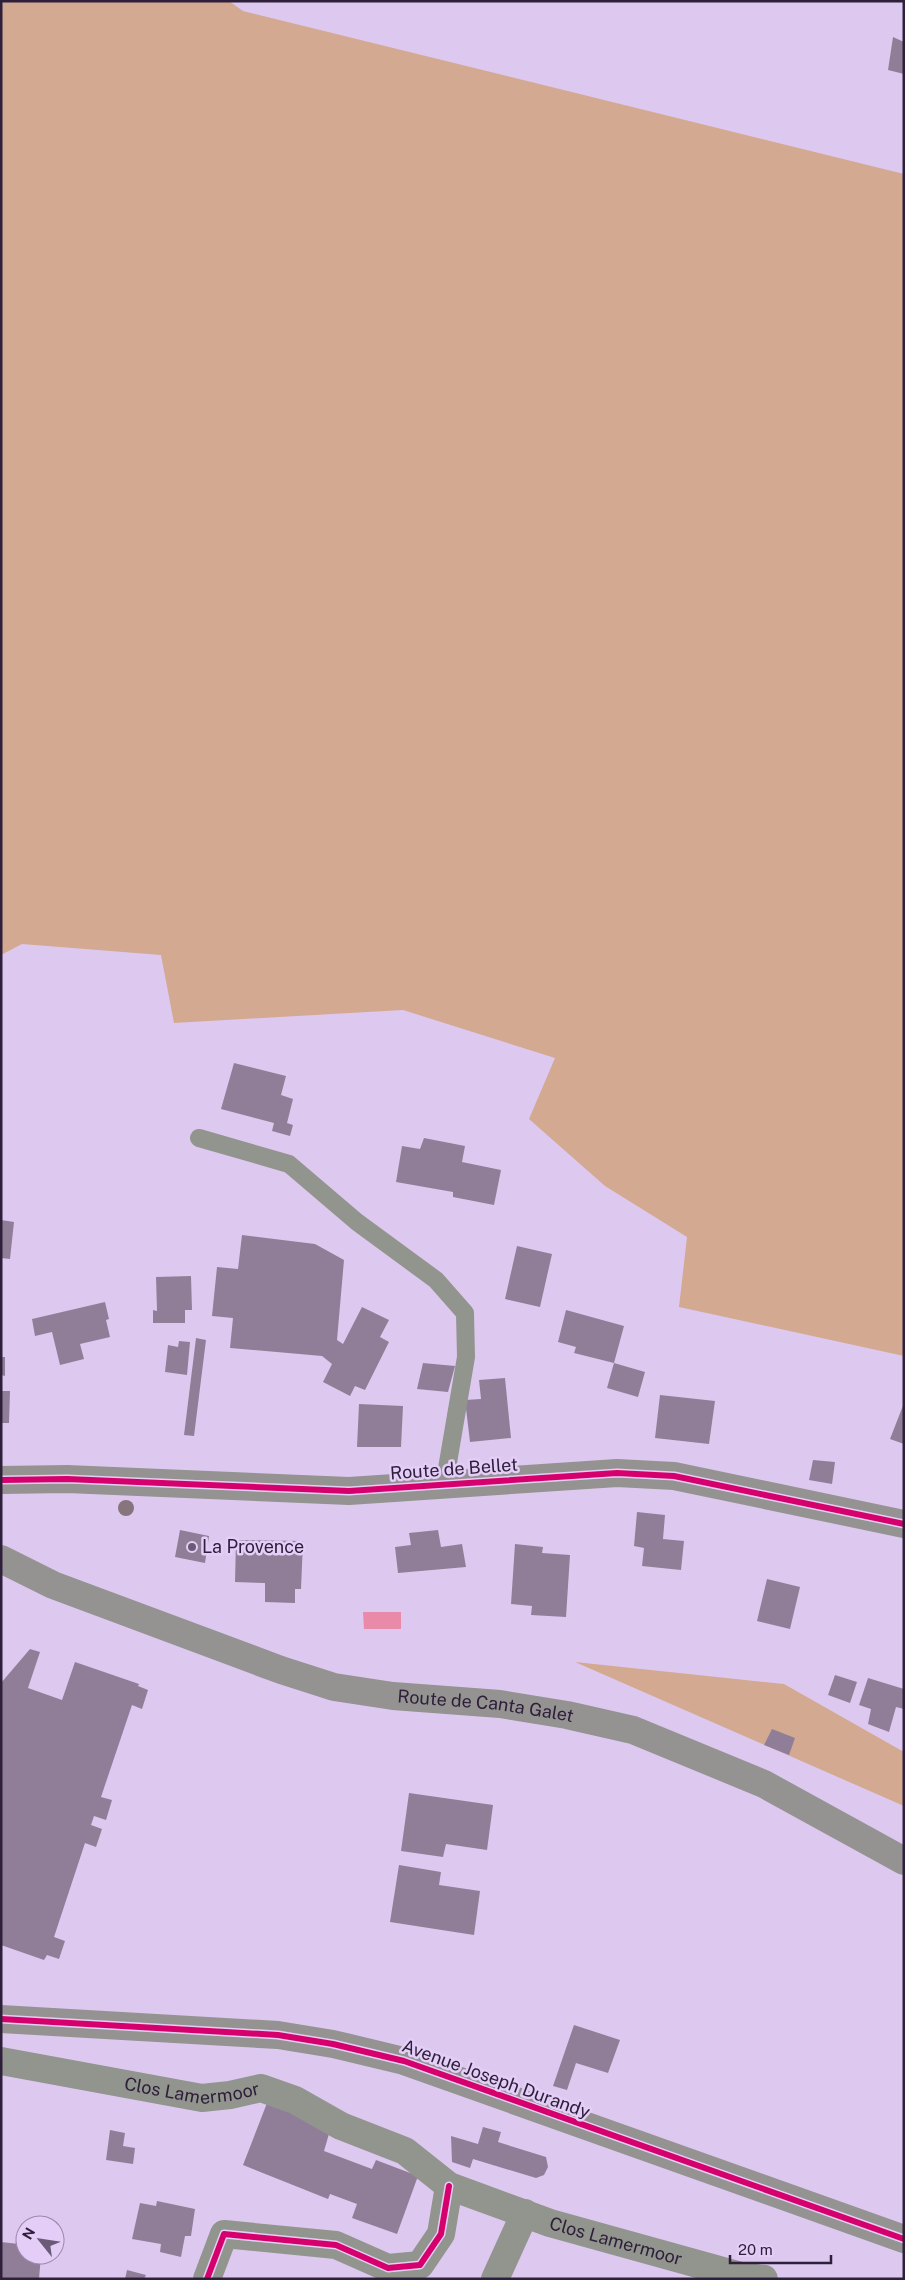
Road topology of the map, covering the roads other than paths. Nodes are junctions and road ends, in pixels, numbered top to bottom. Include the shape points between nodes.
1 (199, 1138) dead end
2 (67, 1478) junction
3 (1, 1480) edge
4 (444, 1486) junction
5 (1, 1496) edge
6 (904, 1524) edge
7 (1, 1560) edge
8 (1, 1577) edge
9 (53, 1585) junction
10 (904, 1861) edge
11 (1, 2019) edge
12 (1, 2061) edge
13 (449, 2186) junction
14 (525, 2213) junction
15 (904, 2239) edge
16 (207, 2279) edge
17 (495, 2279) edge
18 (764, 2279) edge

1 - 4 lane via 289,1164 358,1222 436,1280 465,1313 466,1357
2 - 3 street, Route de Bellet
2 - 4 street, Route de Bellet via 349,1492
2 - 5 street, Route de Bellet
4 - 6 street, Route de Bellet via 617,1473 674,1476
7 - 9 street, Route de Canta Galet
8 - 9 street, Route de Canta Galet
9 - 10 street, Route de Canta Galet via 334,1687 393,1696 500,1704 633,1730 764,1784
11 - 15 street, Avenue Joseph Durandy via 278,2035 404,2061
12 - 13 street, Clos Lamermoor via 202,2098 261,2088 405,2151
13 - 14 street, Clos Lamermoor
13 - 16 street via 441,2234 420,2265 388,2268 336,2245 224,2234
14 - 17 street, Clos Lamermoor
14 - 18 street, Clos Lamermoor via 550,2223 741,2276

